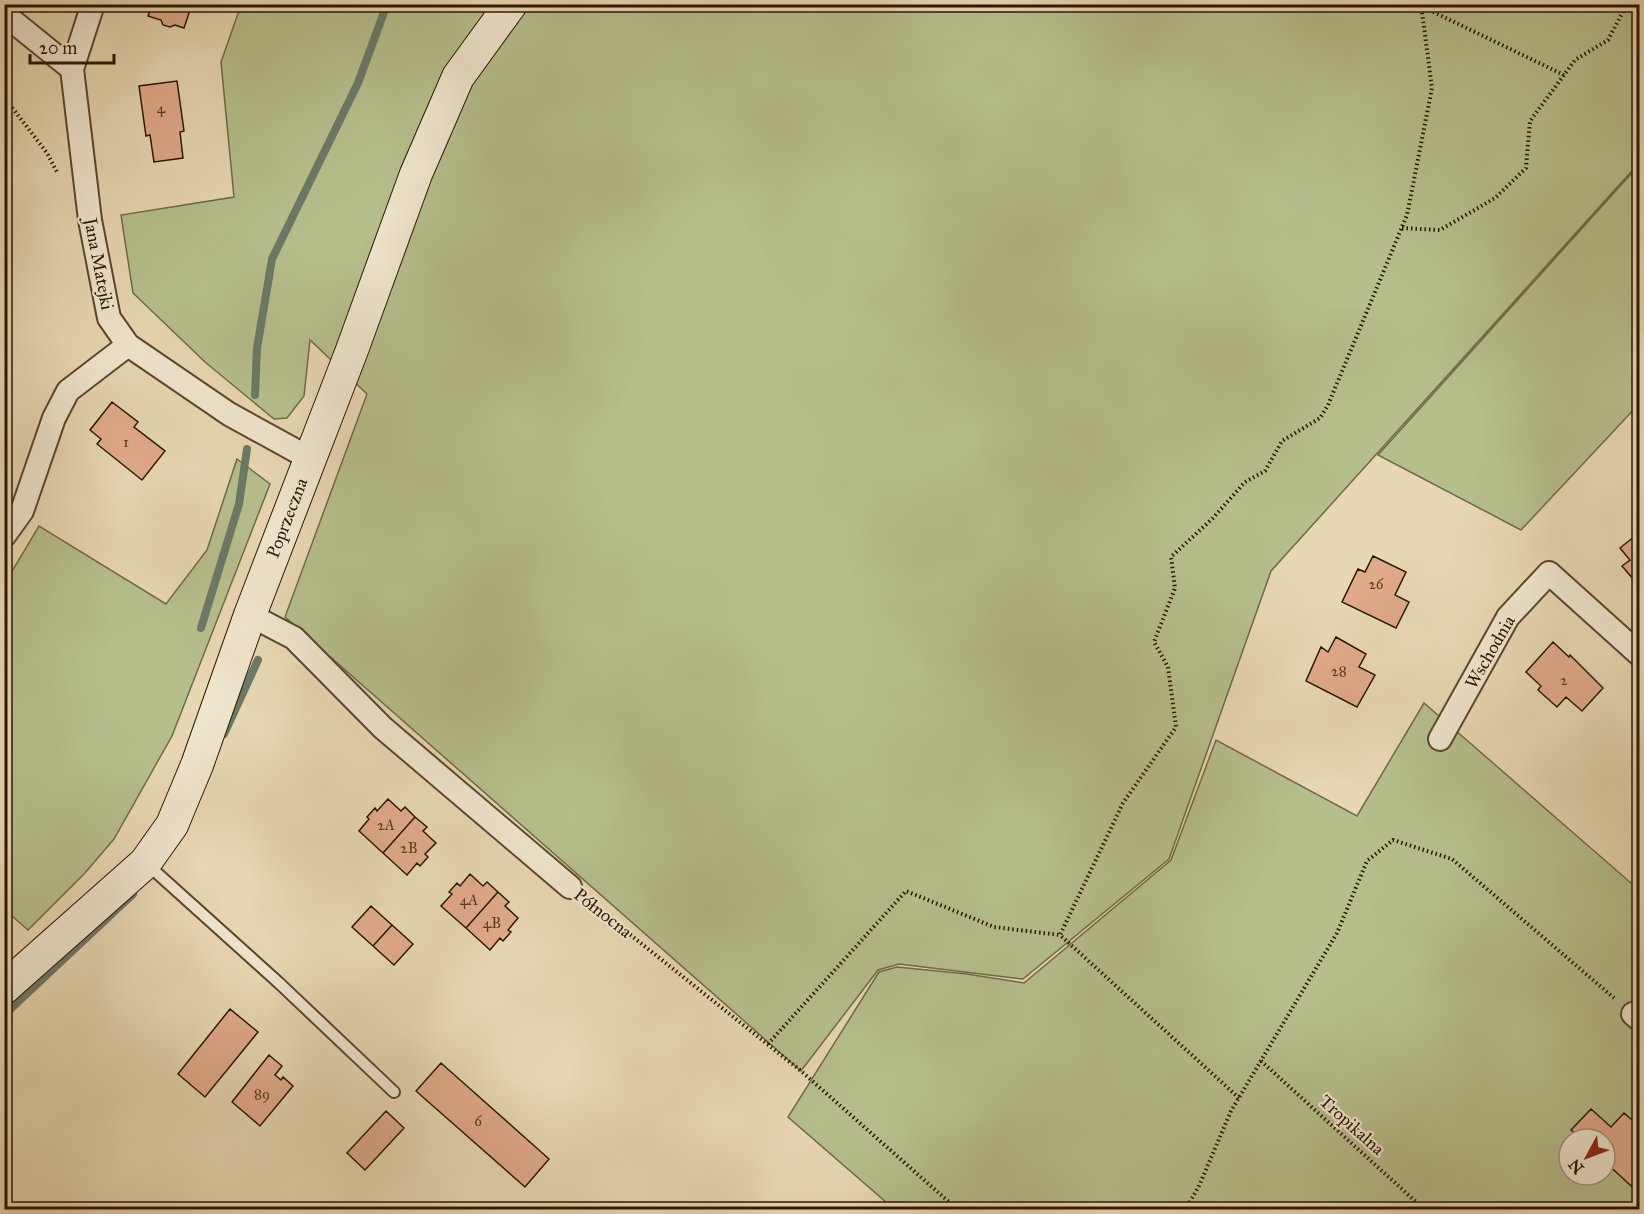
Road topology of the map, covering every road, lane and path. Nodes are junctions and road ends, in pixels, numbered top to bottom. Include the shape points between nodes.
1 (93, 4) edge
2 (511, 4) edge
3 (1628, 4) edge
4 (1421, 5) edge
5 (4, 14) edge
6 (72, 69) junction
7 (1564, 75) junction
8 (4, 97) edge
9 (62, 183) dead end
10 (1402, 228) junction
11 (128, 345) junction
12 (309, 458) junction
13 (4, 536) edge
14 (250, 615) junction
15 (1640, 655) edge
16 (1440, 739) dead end
17 (145, 863) junction
18 (570, 887) joint
19 (1060, 935) junction
20 (4, 988) edge
21 (1636, 1017) edge
22 (768, 1044) junction
23 (1261, 1061) junction
24 (394, 1092) dead end
25 (1239, 1098) junction
26 (958, 1209) edge
27 (1185, 1209) edge
28 (1425, 1209) edge

1 - 6 street, Jana Matejki
2 - 12 street, Poprzeczna via 458,77 416,174
3 - 7 path via 1608,40 1575,60
4 - 7 path
4 - 10 path via 1432,88
5 - 6 street
6 - 11 street, Jana Matejki via 90,220 109,318
7 - 10 path via 1530,121 1526,168 1495,198 1440,230
8 - 9 path via 47,153
10 - 19 path via 1320,418 1282,441 1265,471 1245,482 1171,557 1175,588 1154,642 1168,667 1176,727 1123,803
11 - 12 street, Jana Matejki via 229,414
11 - 13 street via 68,391 54,418 22,510
12 - 14 street, Poprzeczna
14 - 17 street, Poprzeczna via 172,825
14 - 18 street, Północna via 294,638 383,728
15 - 16 street, Wschodnia via 1549,573 1508,616
17 - 20 street, Poprzeczna
17 - 24 lane
18 - 22 path, Północna
19 - 22 path via 994,927 906,891
19 - 25 path
21 - 23 path via 1452,859 1393,840 1367,861 1337,933
22 - 26 path, Północna
23 - 25 path
23 - 28 path, Tropikalna
25 - 27 path

